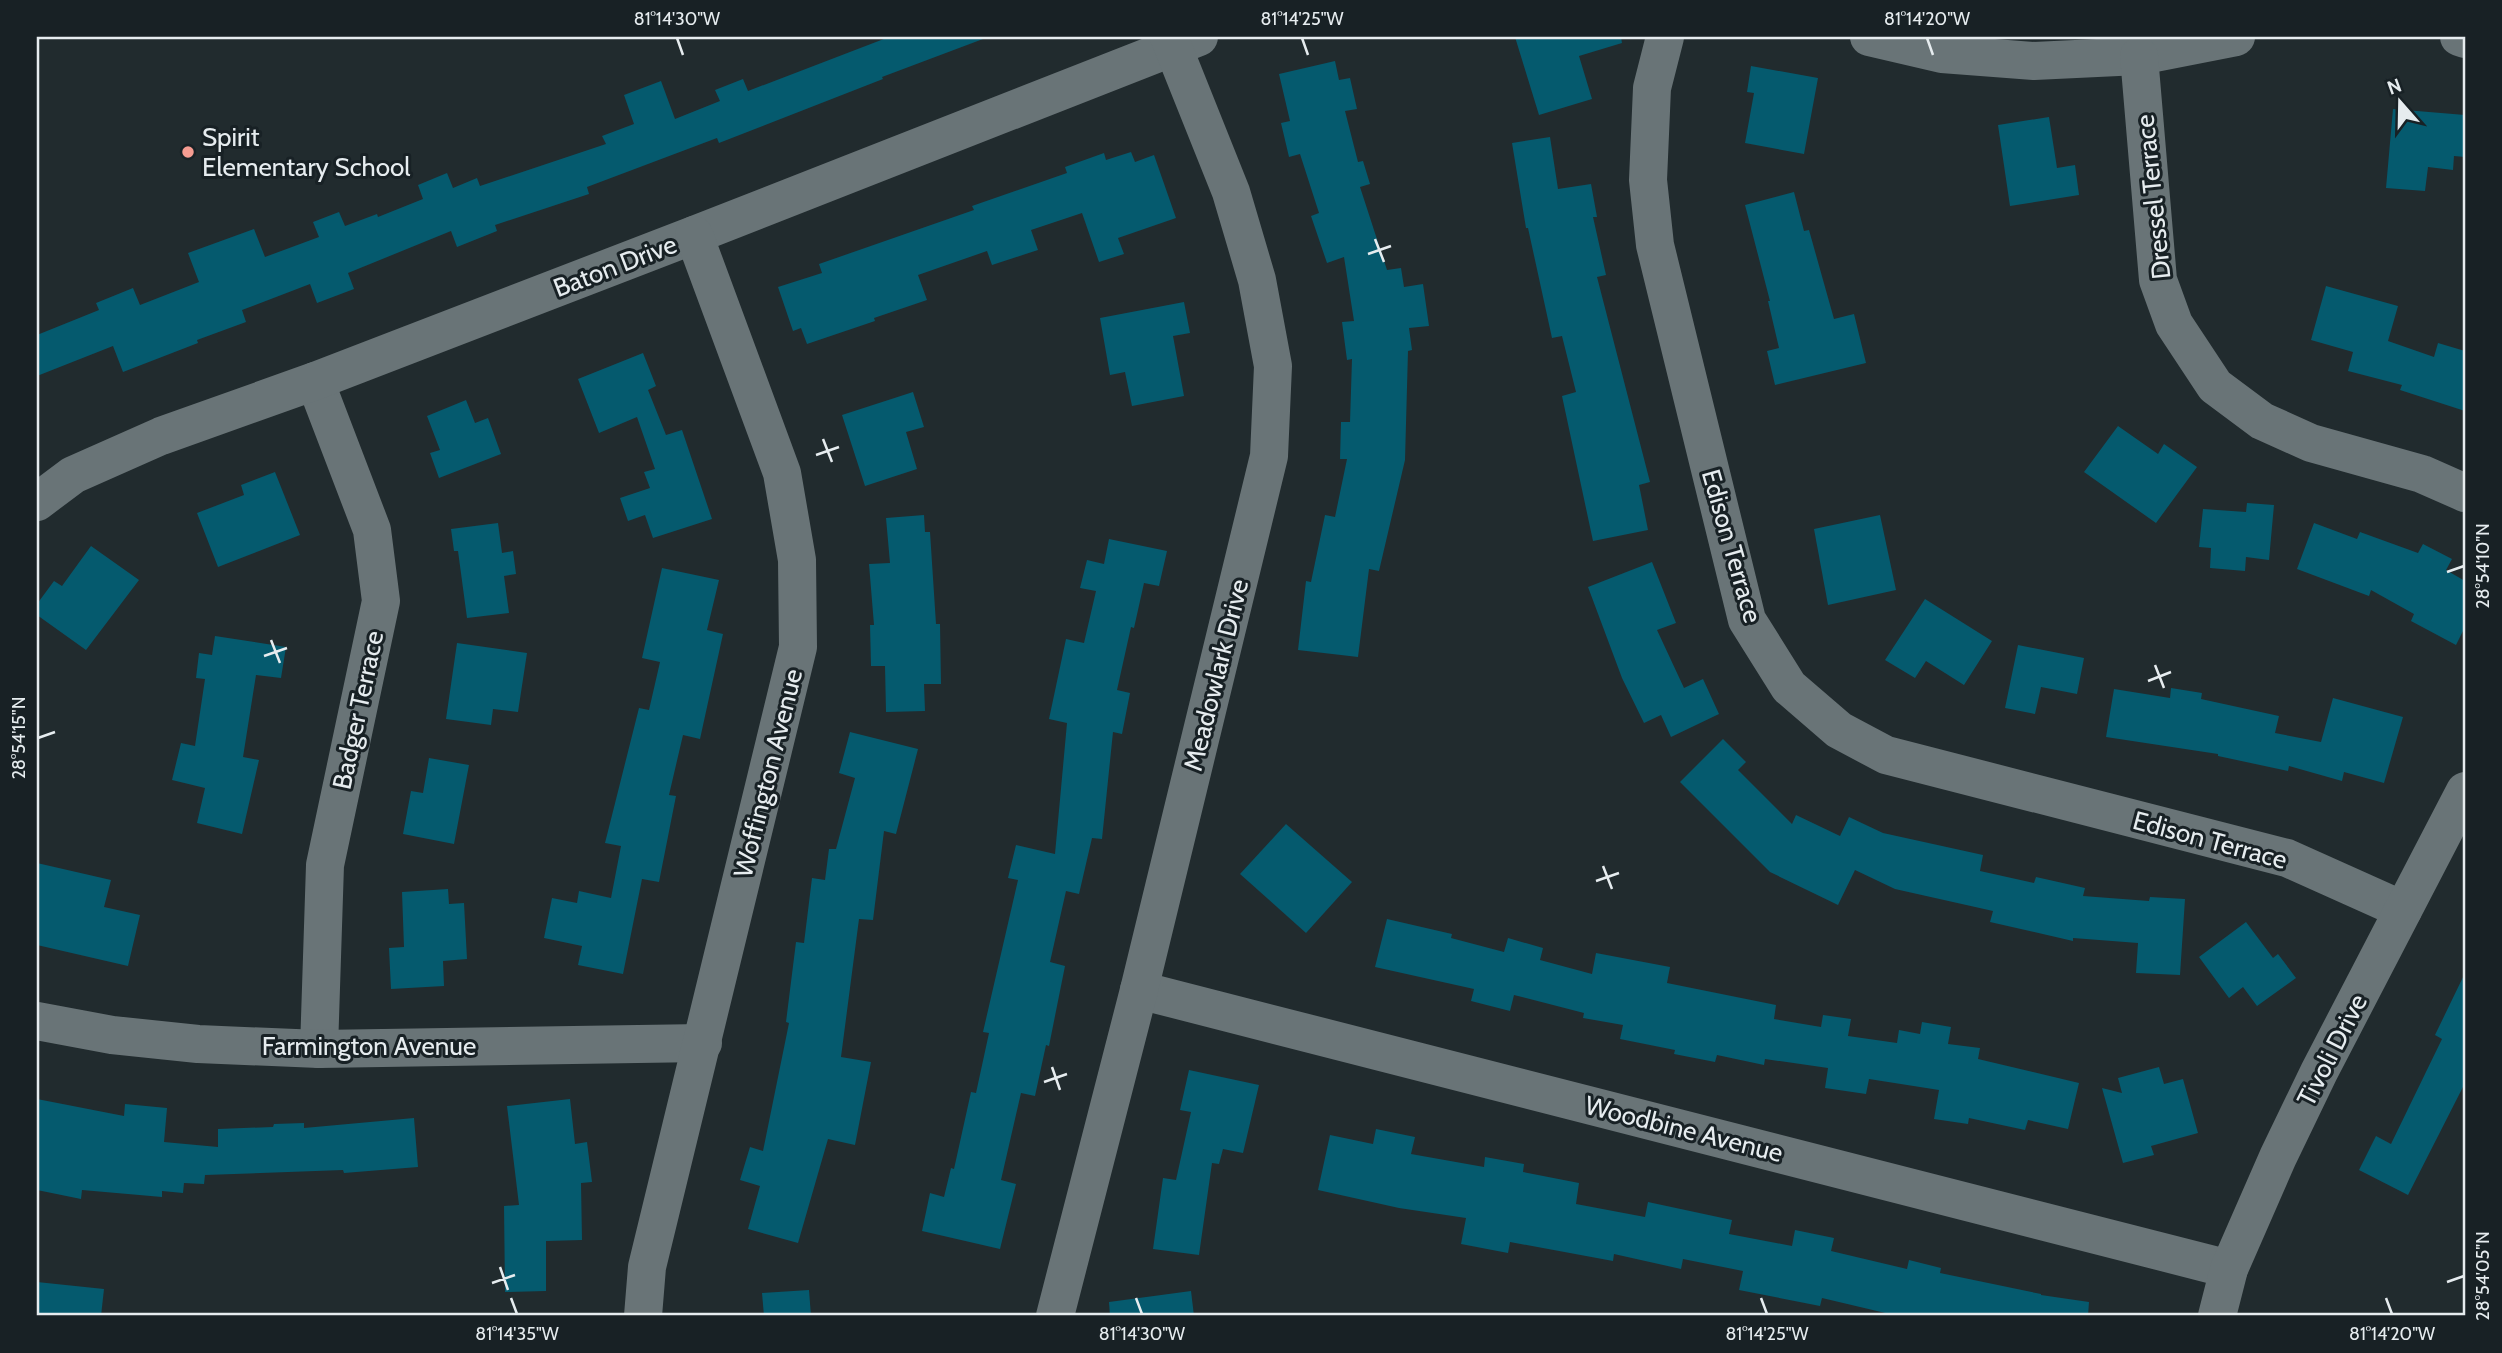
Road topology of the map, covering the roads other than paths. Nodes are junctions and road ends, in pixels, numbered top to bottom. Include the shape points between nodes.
1 (1665, 37) edge
2 (1869, 37) edge
3 (2236, 37) edge
4 (2459, 37) edge
5 (2465, 39) edge
6 (1180, 40) edge
7 (2139, 56) junction
8 (694, 235) junction
9 (315, 380) junction
10 (2465, 494) edge
11 (37, 502) edge
12 (2465, 791) edge
13 (2403, 910) junction
14 (1139, 990) junction
15 (37, 1021) edge
16 (703, 1043) junction
17 (319, 1049) junction
18 (2229, 1269) junction
19 (643, 1316) edge
20 (1055, 1316) edge
21 (2217, 1316) edge

1 - 13 street, Edison Terrace via 1652,88 1648,180 1655,245 1747,620 1789,687 1839,730 1886,755 2287,858
2 - 7 street via 1942,54 2034,61
3 - 7 street
4 - 5 street
6 - 8 street, Baton Drive
6 - 14 street, Meadowlark Drive via 1257,280 1273,366 1269,456
7 - 10 street, Dressel Terrace via 2158,280 2174,324 2215,386 2262,422 2311,443 2422,474
8 - 9 street, Baton Drive
8 - 16 street, Woffington Avenue via 782,473 797,560 798,647
9 - 11 street, Baton Drive via 136,447 73,475
9 - 17 street, Badger Terrace via 372,530 381,601 325,865
12 - 13 street, Tivoli Drive
13 - 18 street, Tivoli Drive via 2294,1124
14 - 18 street, Woodbine Avenue
14 - 20 street, Meadowlark Drive
15 - 17 street, Farmington Avenue via 198,1044
16 - 17 street, Farmington Avenue
16 - 19 street, Woffington Avenue via 647,1267
18 - 21 street, Tivoli Drive

